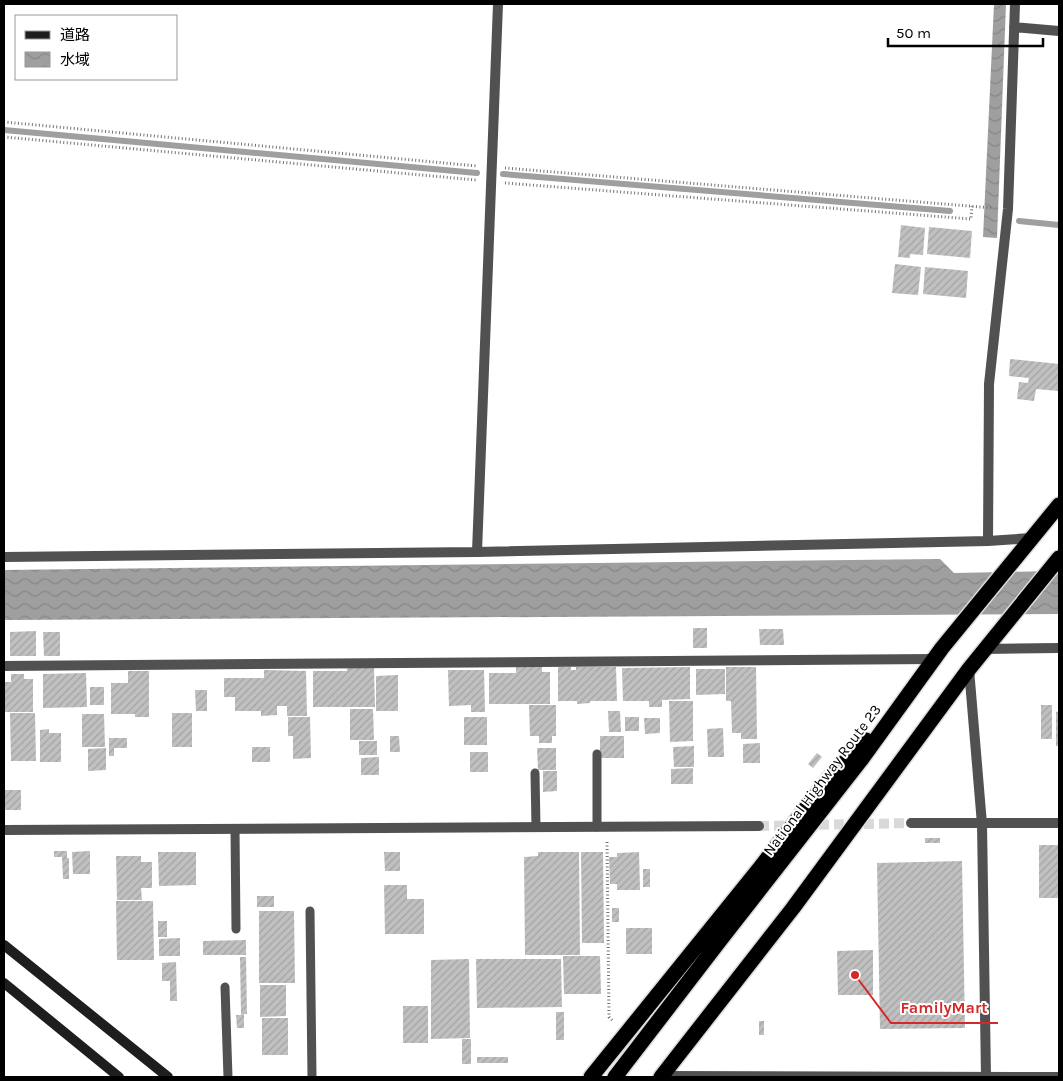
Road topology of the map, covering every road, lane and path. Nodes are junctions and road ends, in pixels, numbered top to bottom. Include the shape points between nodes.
1 (498, 4) edge
2 (1015, 4) edge
3 (1014, 27) junction
4 (1059, 31) edge
5 (979, 207) dead end
6 (1001, 208) dead end
7 (1059, 505) edge
8 (1031, 538) junction
9 (988, 541) junction
10 (478, 552) junction
11 (4, 557) edge
12 (1059, 558) edge
13 (1059, 648) edge
14 (984, 649) junction
15 (938, 653) junction
16 (4, 666) edge
17 (969, 669) junction
18 (904, 702) junction
19 (596, 754) dead end
20 (535, 773) dead end
21 (911, 824) tunnel mouth
22 (982, 824) junction
23 (1059, 824) edge
24 (602, 826) junction
25 (759, 826) tunnel mouth
26 (536, 827) junction
27 (235, 829) junction
28 (4, 830) edge
29 (310, 911) dead end
30 (236, 929) dead end
31 (4, 944) edge
32 (4, 983) edge
33 (226, 987) dead end
34 (626, 1034) junction
35 (661, 1076) edge
36 (119, 1077) edge
37 (168, 1077) edge
38 (228, 1077) edge
39 (312, 1077) edge
40 (591, 1077) edge
41 (615, 1077) edge
42 (986, 1077) edge
43 (1059, 1077) edge

1 - 10 street
2 - 3 street
3 - 4 street
3 - 9 street via 1008,209 989,384
5 - 6 path
7 - 8 highway, National Highway Route 23
8 - 9 street
8 - 15 highway, National Highway Route 23
9 - 10 street
10 - 11 street
12 - 14 highway
13 - 14 street
14 - 17 highway
15 - 16 street
15 - 18 highway, National Highway Route 23
17 - 22 street
17 - 35 highway via 794,908
18 - 34 highway via 830,777
18 - 41 highway, National Highway Route 23
19 - 24 lane
20 - 26 lane
21 - 22 street
22 - 23 street
22 - 42 street
24 - 25 street
24 - 26 street
24 - 34 path via 609,1017
26 - 27 street
27 - 28 street
27 - 30 lane
29 - 39 lane
31 - 37 street
32 - 36 street
33 - 38 lane
34 - 40 highway
35 - 42 street
42 - 43 street

